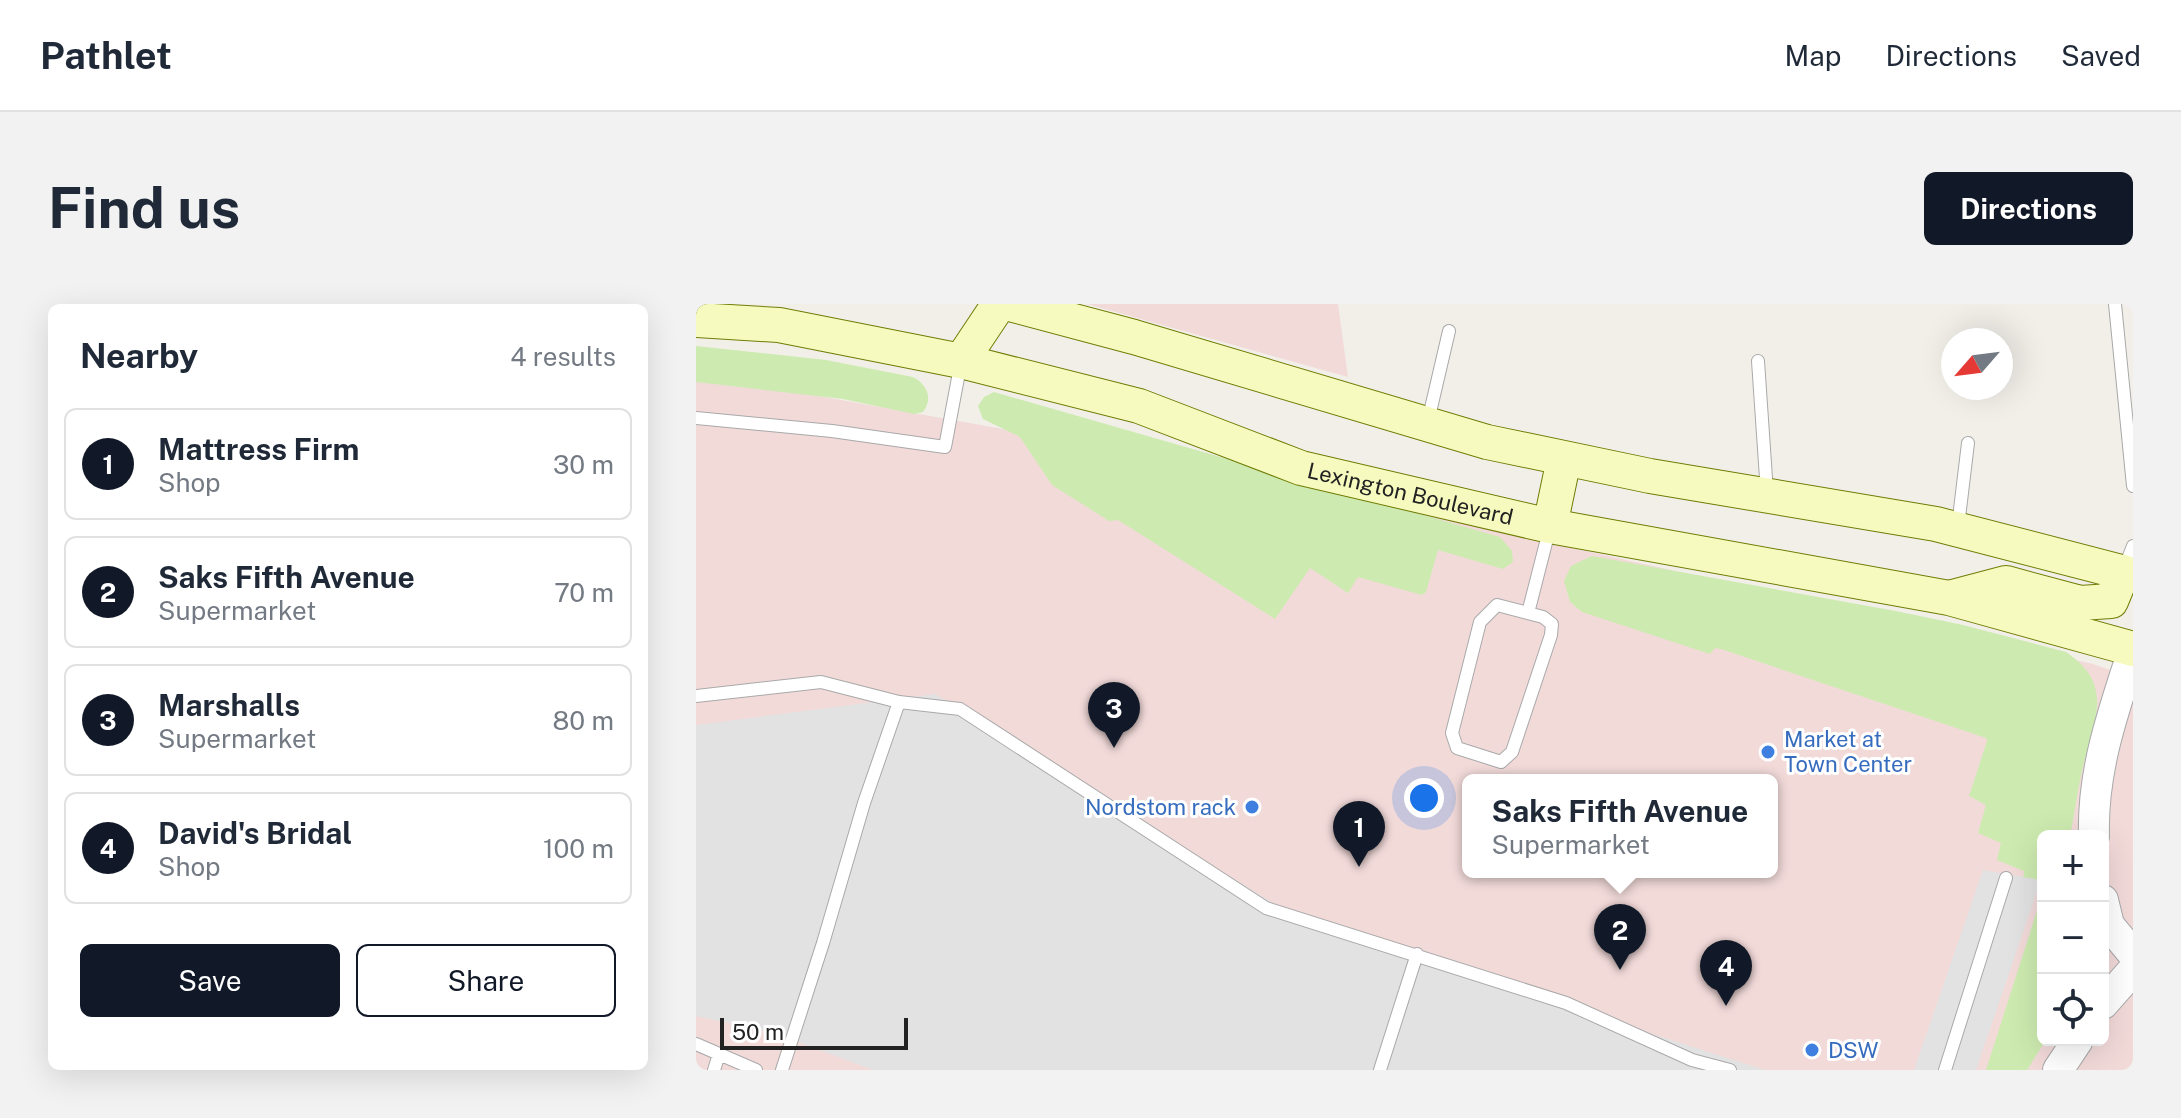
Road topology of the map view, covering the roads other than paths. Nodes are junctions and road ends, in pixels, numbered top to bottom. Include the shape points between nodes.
1 (999, 304) edge
2 (1010, 304) edge
3 (2115, 304) edge
4 (696, 320) edge
5 (1449, 331) dead end
6 (961, 361) junction
7 (1758, 361) dead end
8 (696, 418) edge
9 (1427, 425) junction
10 (1968, 443) dead end
11 (1564, 459) junction
12 (2133, 486) edge
13 (1767, 495) junction
14 (1550, 526) junction
15 (1958, 529) junction
16 (2130, 564) edge
17 (1949, 598) junction
18 (1528, 613) junction
19 (2133, 650) edge
20 (696, 696) edge
21 (899, 702) junction
22 (2094, 830) edge
23 (2006, 878) dead end
24 (2103, 902) edge
25 (1417, 954) junction
26 (2133, 954) edge
27 (2133, 970) edge
28 (2109, 997) edge
29 (696, 1044) edge
30 (2074, 1046) edge
31 (719, 1054) junction
32 (714, 1070) edge
33 (756, 1070) edge
34 (782, 1070) edge
35 (1380, 1070) edge
36 (1730, 1070) edge
37 (1945, 1070) edge
38 (2058, 1070) edge

1 - 6 main road
2 - 9 main road
3 - 12 lane
4 - 6 main road, Lexington Boulevard via 779,325
5 - 9 lane
6 - 8 lane via 945,447
6 - 14 main road, Lexington Boulevard via 1139,406 1301,468
7 - 13 lane
9 - 11 main road
10 - 15 lane
11 - 13 main road
11 - 14 main road
13 - 15 main road
14 - 17 main road, Lexington Boulevard
14 - 18 lane
15 - 16 main road
16 - 17 main road via 2111,601 2080,603 2006,583
17 - 19 main road, Lexington Boulevard
18 - 18 lane via 1497,605 1480,622 1452,733 1457,748 1501,762 1512,752 1551,635 1552,624
19 - 22 street via 2100,760
20 - 21 lane via 821,682
21 - 25 lane via 960,709 1266,908
21 - 34 lane
23 - 37 lane
24 - 26 street via 2109,925
25 - 35 lane
25 - 36 lane via 1566,1003 1692,1060
27 - 28 street
29 - 31 lane
30 - 38 street
31 - 32 lane
31 - 33 lane

